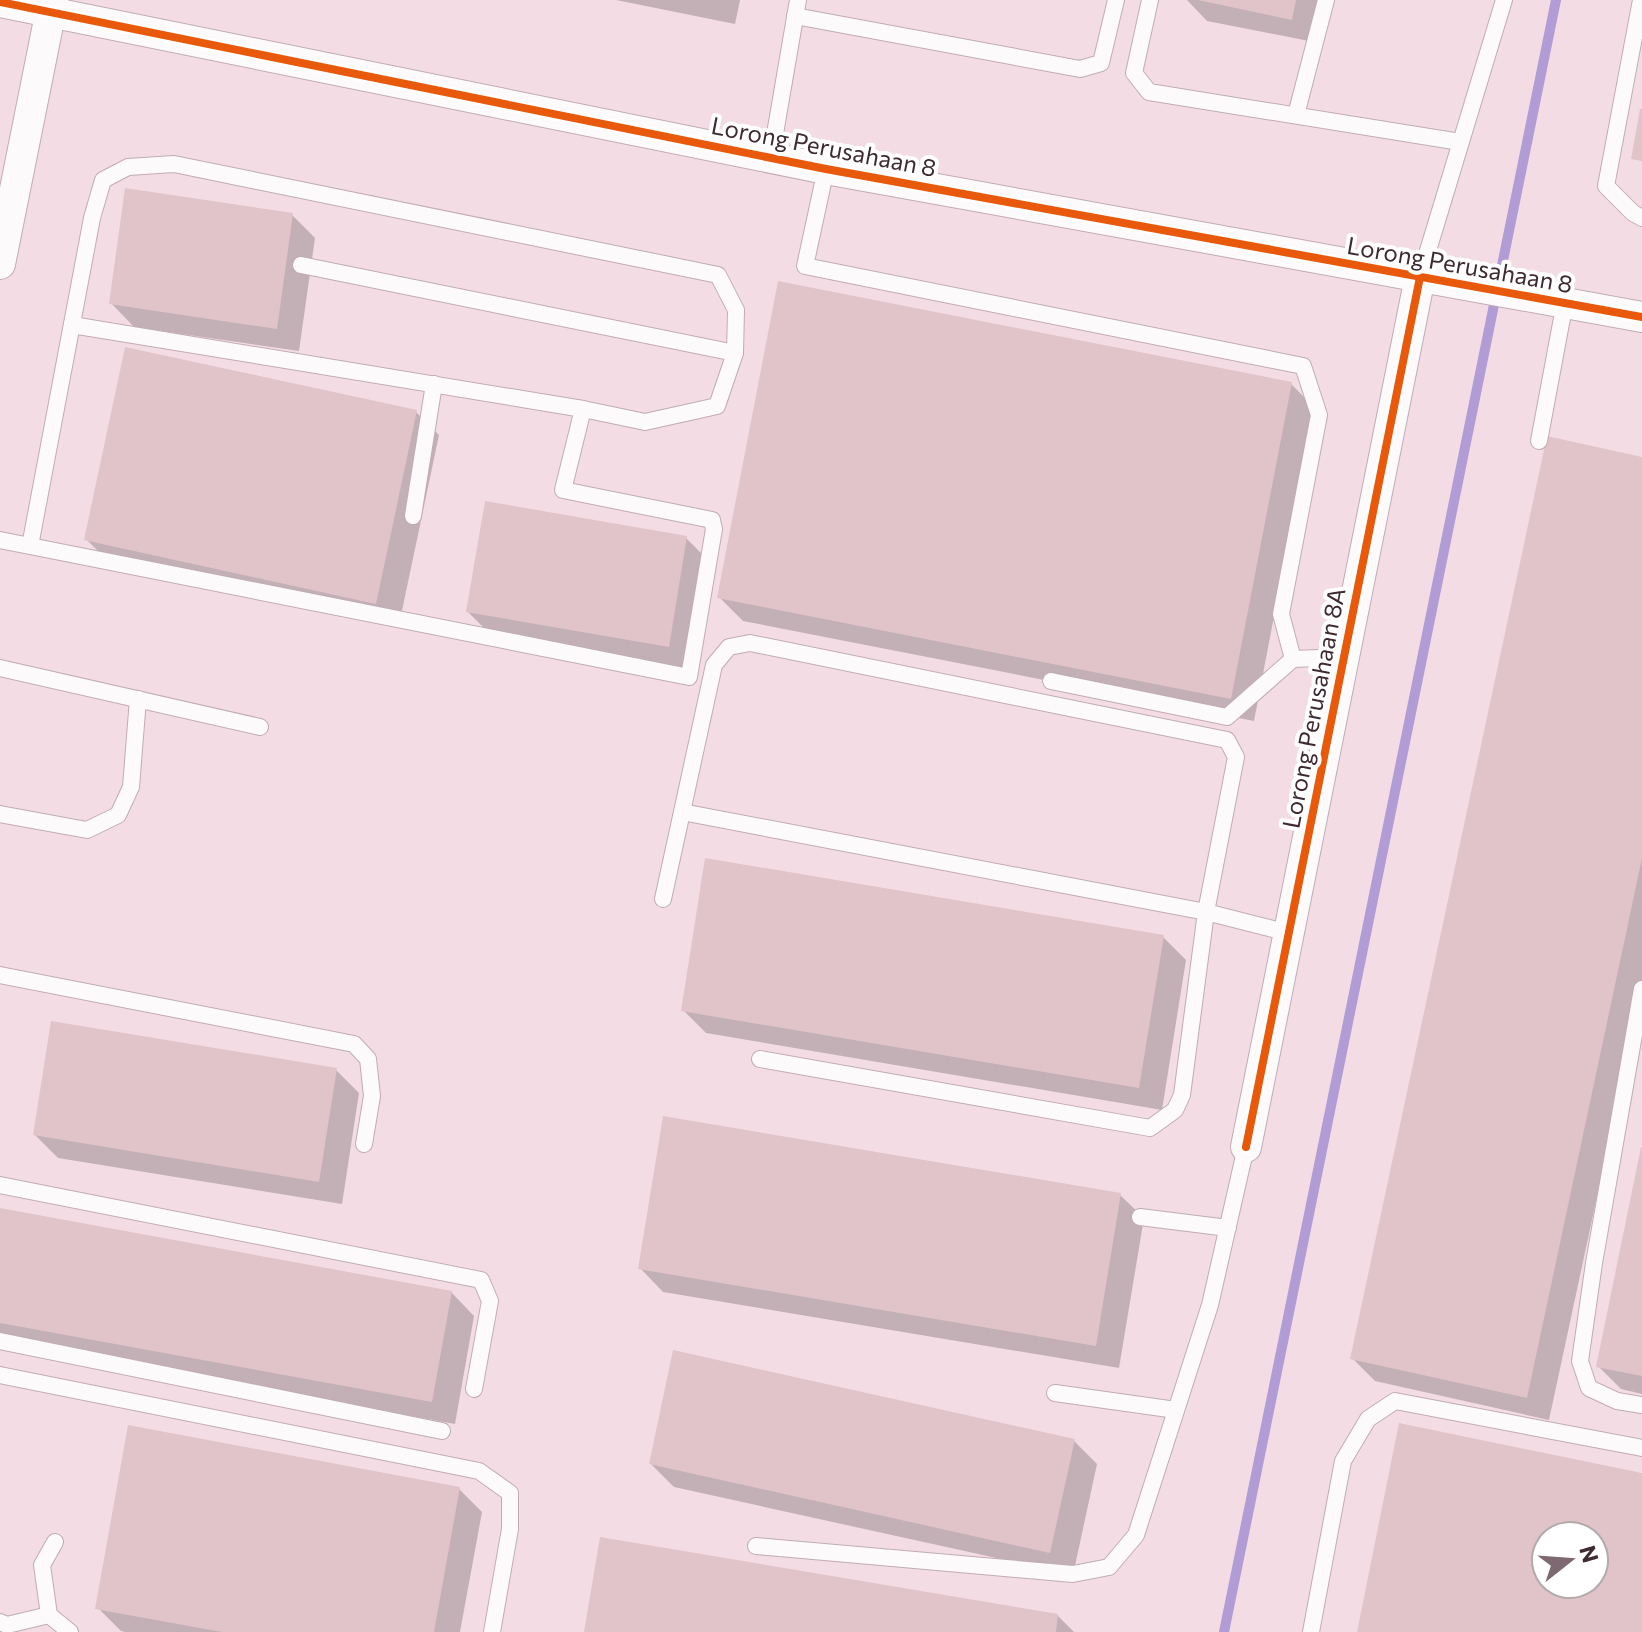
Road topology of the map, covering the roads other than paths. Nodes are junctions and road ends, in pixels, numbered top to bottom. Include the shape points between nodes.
1 (1116, 0) edge
2 (1150, 0) edge
3 (1326, 0) edge
4 (1504, 0) edge
5 (1641, 0) edge
6 (0, 2) edge
7 (51, 6) edge
8 (796, 8) edge
9 (1296, 115) junction
10 (1460, 142) junction
11 (771, 157) junction
12 (826, 169) junction
13 (7, 188) edge
14 (1642, 218) edge
15 (0, 264) edge
16 (301, 265) dead end
17 (1420, 277) junction
18 (1552, 299) junction
19 (1642, 317) edge
20 (72, 325) junction
21 (735, 353) junction
22 (434, 384) junction
23 (583, 409) junction
24 (1539, 441) dead end
25 (413, 516) dead end
26 (0, 540) edge
27 (30, 546) junction
28 (1344, 657) junction
29 (1293, 659) junction
30 (0, 668) edge
31 (1051, 681) dead end
32 (138, 699) junction
33 (260, 727) dead end
34 (682, 812) junction
35 (0, 814) edge
36 (663, 899) dead end
37 (1206, 912) junction
38 (1289, 933) junction
39 (0, 975) edge
40 (1642, 989) edge
41 (760, 1059) dead end
42 (364, 1144) dead end
43 (1246, 1147) joint
44 (0, 1185) edge
45 (1140, 1217) dead end
46 (1228, 1228) junction
47 (0, 1341) edge
48 (0, 1375) edge
49 (474, 1389) dead end
50 (1055, 1393) dead end
51 (1642, 1405) edge
52 (1176, 1410) junction
53 (442, 1431) dead end
54 (1642, 1448) edge
55 (55, 1542) dead end
56 (756, 1546) dead end
57 (49, 1615) junction
58 (0, 1622) edge
59 (70, 1632) edge
60 (492, 1632) edge
61 (1311, 1632) edge

1 - 8 lane via 1101,63 1080,69
2 - 9 lane via 1134,73 1149,92
3 - 9 lane
4 - 10 lane
5 - 14 lane via 1606,186
6 - 7 street, Lorong Perusahaan 8
7 - 11 street, Lorong Perusahaan 8
7 - 13 street
8 - 11 lane
9 - 10 lane
10 - 17 lane
11 - 12 street, Lorong Perusahaan 8
12 - 17 street, Lorong Perusahaan 8
12 - 29 lane via 805,266 1303,366 1319,415 1281,614
13 - 15 street
16 - 21 lane
17 - 18 street, Lorong Perusahaan 8
17 - 28 street, Lorong Perusahaan 8A
18 - 19 street, Lorong Perusahaan 8
18 - 24 lane
20 - 21 lane via 103,180 128,167 174,164 718,275 736,310
20 - 22 lane
20 - 27 lane
21 - 23 lane via 717,406 645,422
22 - 23 lane
22 - 25 lane
23 - 27 lane via 563,490 712,520 689,677
26 - 27 lane
28 - 29 lane
28 - 38 street, Lorong Perusahaan 8A
29 - 31 lane via 1227,717
30 - 32 lane
32 - 33 lane
32 - 35 lane via 131,787 118,815 87,830
34 - 36 lane
34 - 37 lane
34 - 37 lane via 714,665 729,647 750,643 1227,740 1236,757
37 - 38 lane
37 - 41 lane via 1182,1095 1175,1110 1150,1128
38 - 43 street, Lorong Perusahaan 8A
39 - 42 lane via 354,1044 368,1059 372,1096
40 - 51 lane via 1580,1361 1589,1388
43 - 46 lane
44 - 49 lane via 481,1280 490,1301
45 - 46 lane
46 - 52 lane
47 - 53 lane
48 - 60 lane via 479,1471 510,1493 510,1529
50 - 52 lane
52 - 56 lane via 1136,1535 1109,1567 1073,1574
54 - 61 lane via 1395,1401 1368,1419 1343,1461
55 - 57 lane via 42,1565
57 - 58 lane
57 - 59 lane

